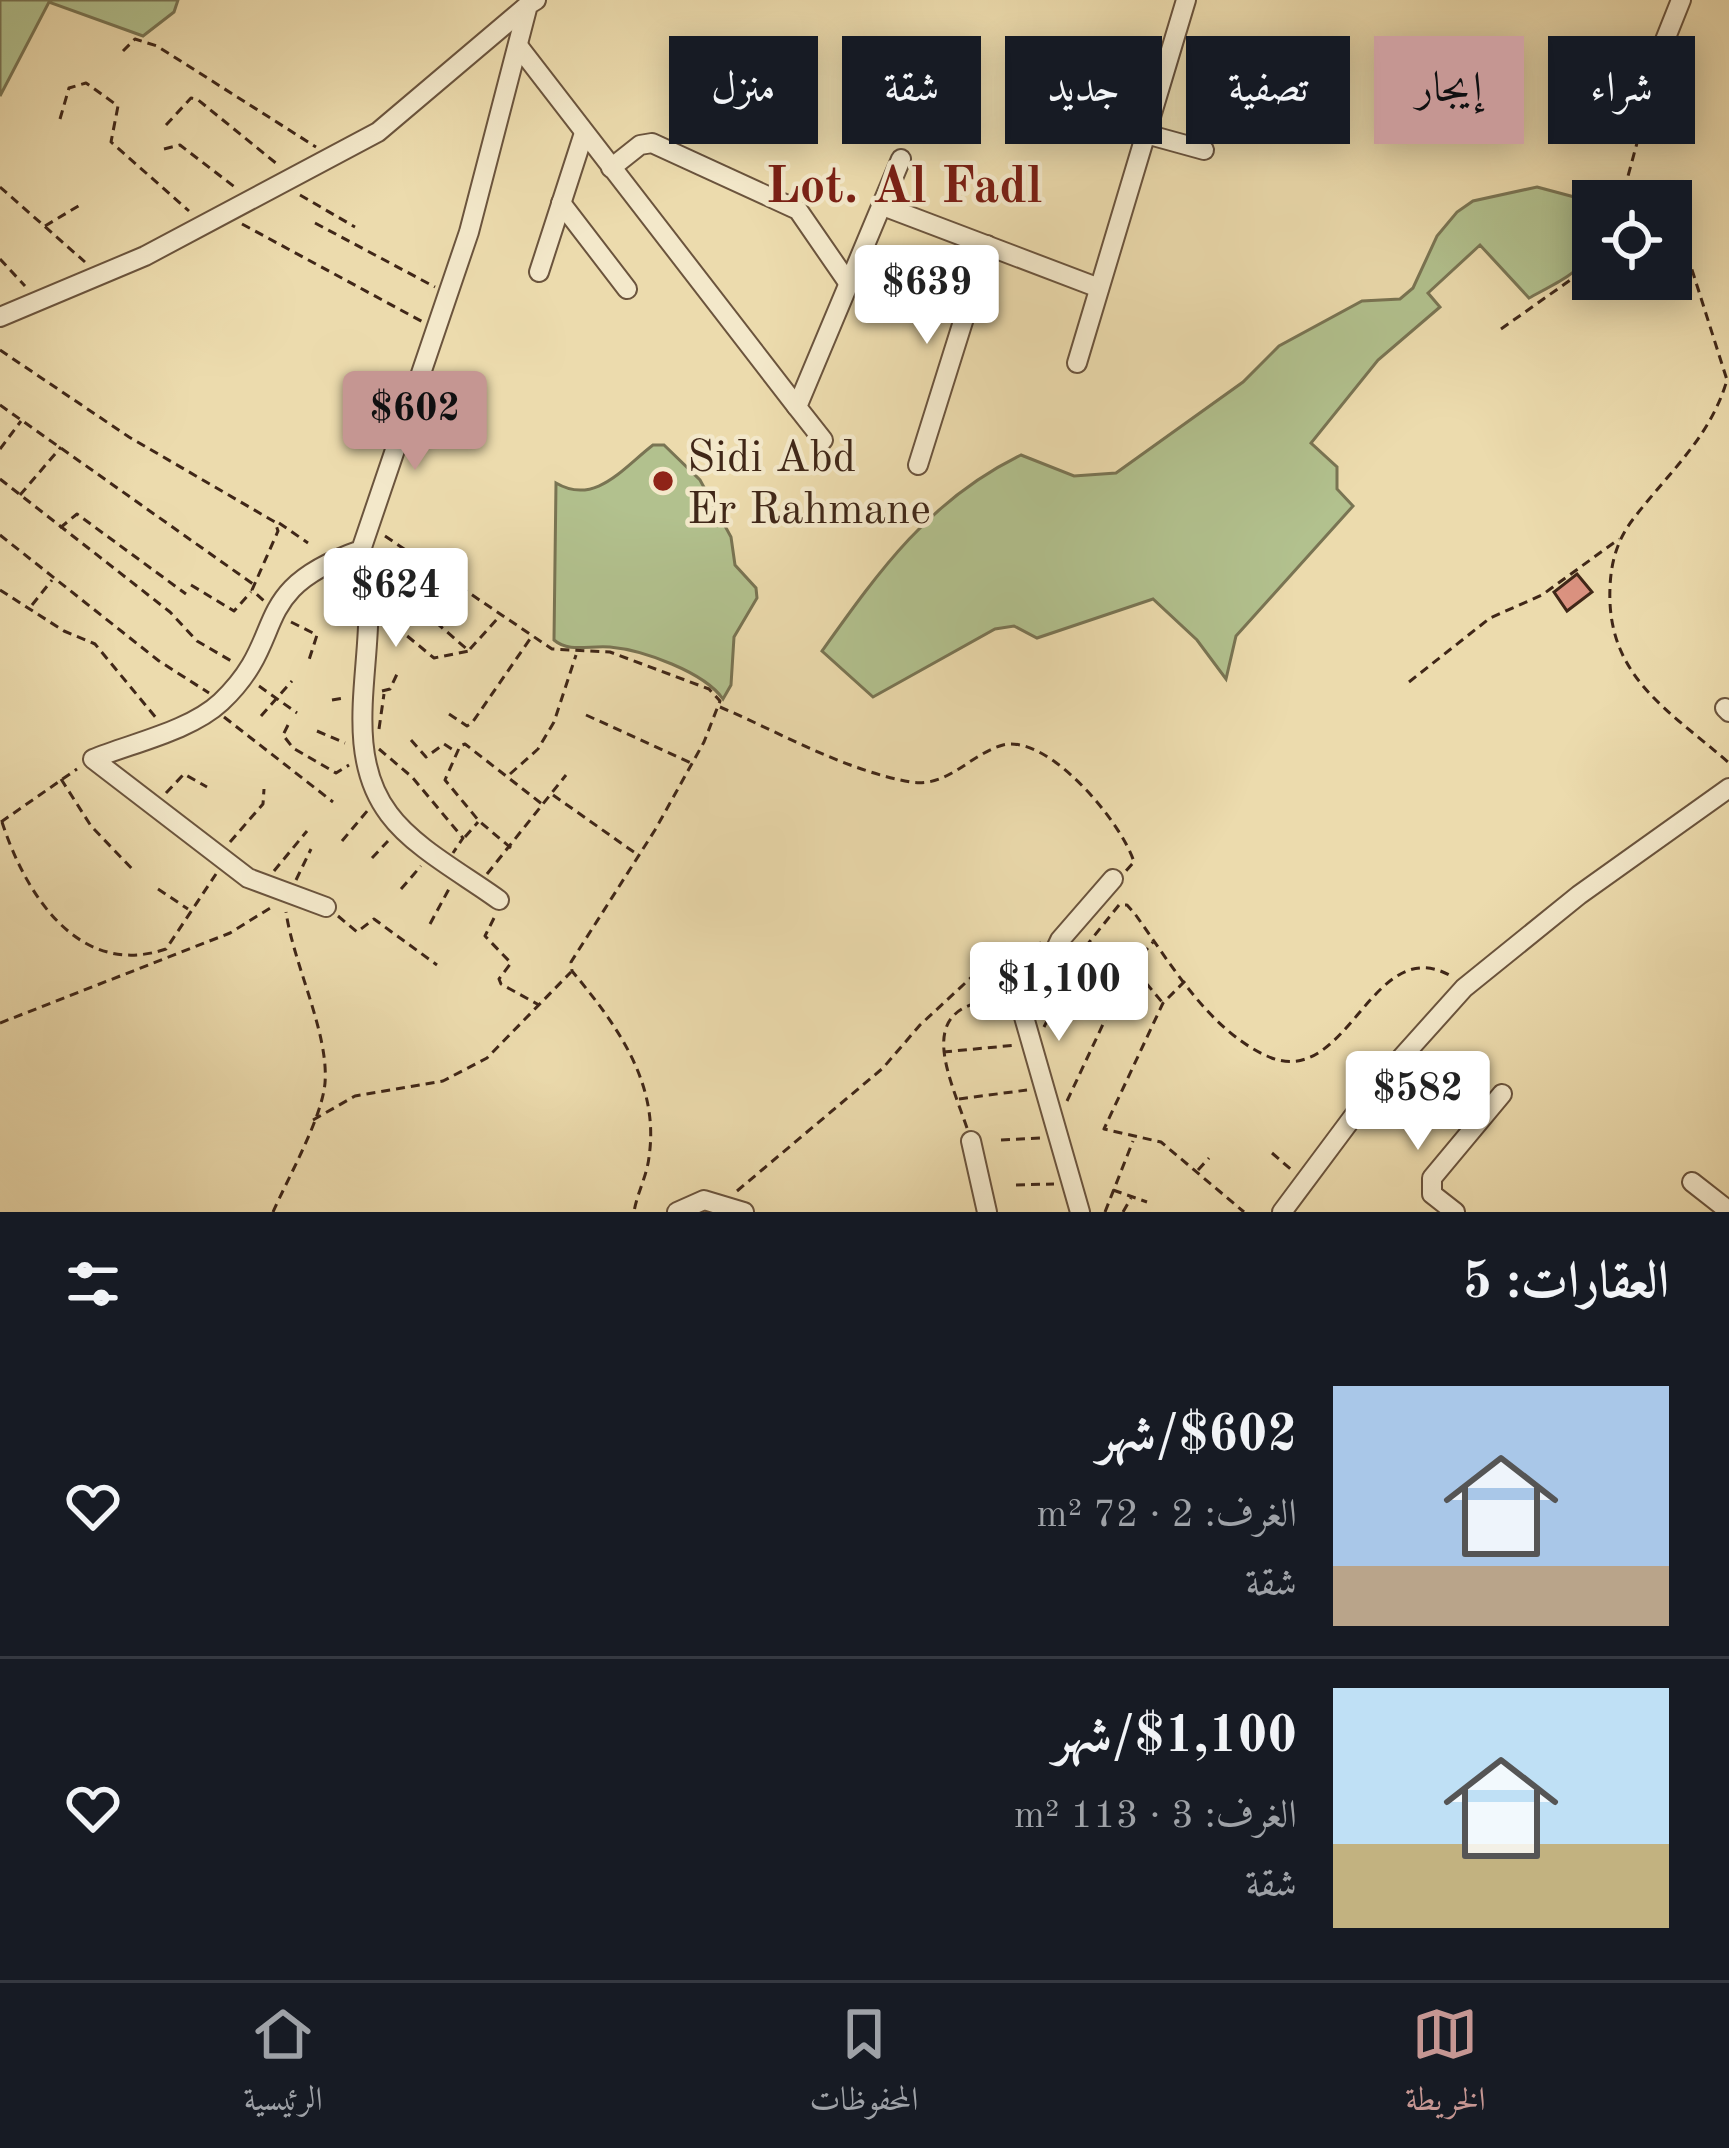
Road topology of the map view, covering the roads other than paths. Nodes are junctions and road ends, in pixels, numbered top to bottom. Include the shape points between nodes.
1 (1186, 0) edge
2 (1682, 0) edge
3 (532, 3) edge
4 (1667, 36) edge
5 (519, 47) junction
6 (1162, 78) edge
7 (584, 133) junction
8 (1162, 138) edge
9 (1142, 144) edge
10 (1204, 150) dead end
11 (901, 159) dead end
12 (611, 168) junction
13 (562, 203) junction
14 (883, 206) junction
15 (987, 245) junction
16 (539, 272) dead end
17 (849, 284) junction
18 (1099, 288) junction
19 (627, 289) dead end
20 (0, 317) edge
21 (1076, 363) dead end
22 (797, 407) junction
23 (824, 440) dead end
24 (918, 464) dead end
25 (361, 550) junction
26 (1727, 791) edge
27 (1113, 878) road end
28 (499, 900) road end
29 (326, 907) road end
30 (1502, 1094) dead end
31 (971, 1141) road end
32 (1692, 1182) dead end
33 (1729, 1211) edge
34 (677, 1212) edge
35 (744, 1212) edge
36 (987, 1212) edge
37 (1080, 1212) edge
38 (1282, 1212) edge
39 (1455, 1212) edge

1 - 6 street
2 - 4 street
3 - 5 street
3 - 20 street via 420,100 332,159
5 - 7 street
5 - 25 street
7 - 12 street
7 - 13 street
8 - 10 street
9 - 18 street
11 - 14 street
12 - 17 street via 652,143 798,210
12 - 22 street
13 - 16 street
13 - 19 street
14 - 15 street
14 - 17 street
15 - 18 street
15 - 24 street
17 - 22 street
18 - 21 street
22 - 23 street
25 - 28 street via 372,610 366,679 378,793 401,826
25 - 29 street via 283,593 244,672 217,705 93,759 221,860
26 - 38 street via 1468,985 1376,1086
27 - 37 street via 1060,940 1024,1017
30 - 39 street via 1432,1178 1432,1194
31 - 36 street
32 - 33 street
34 - 35 street via 696,1201

